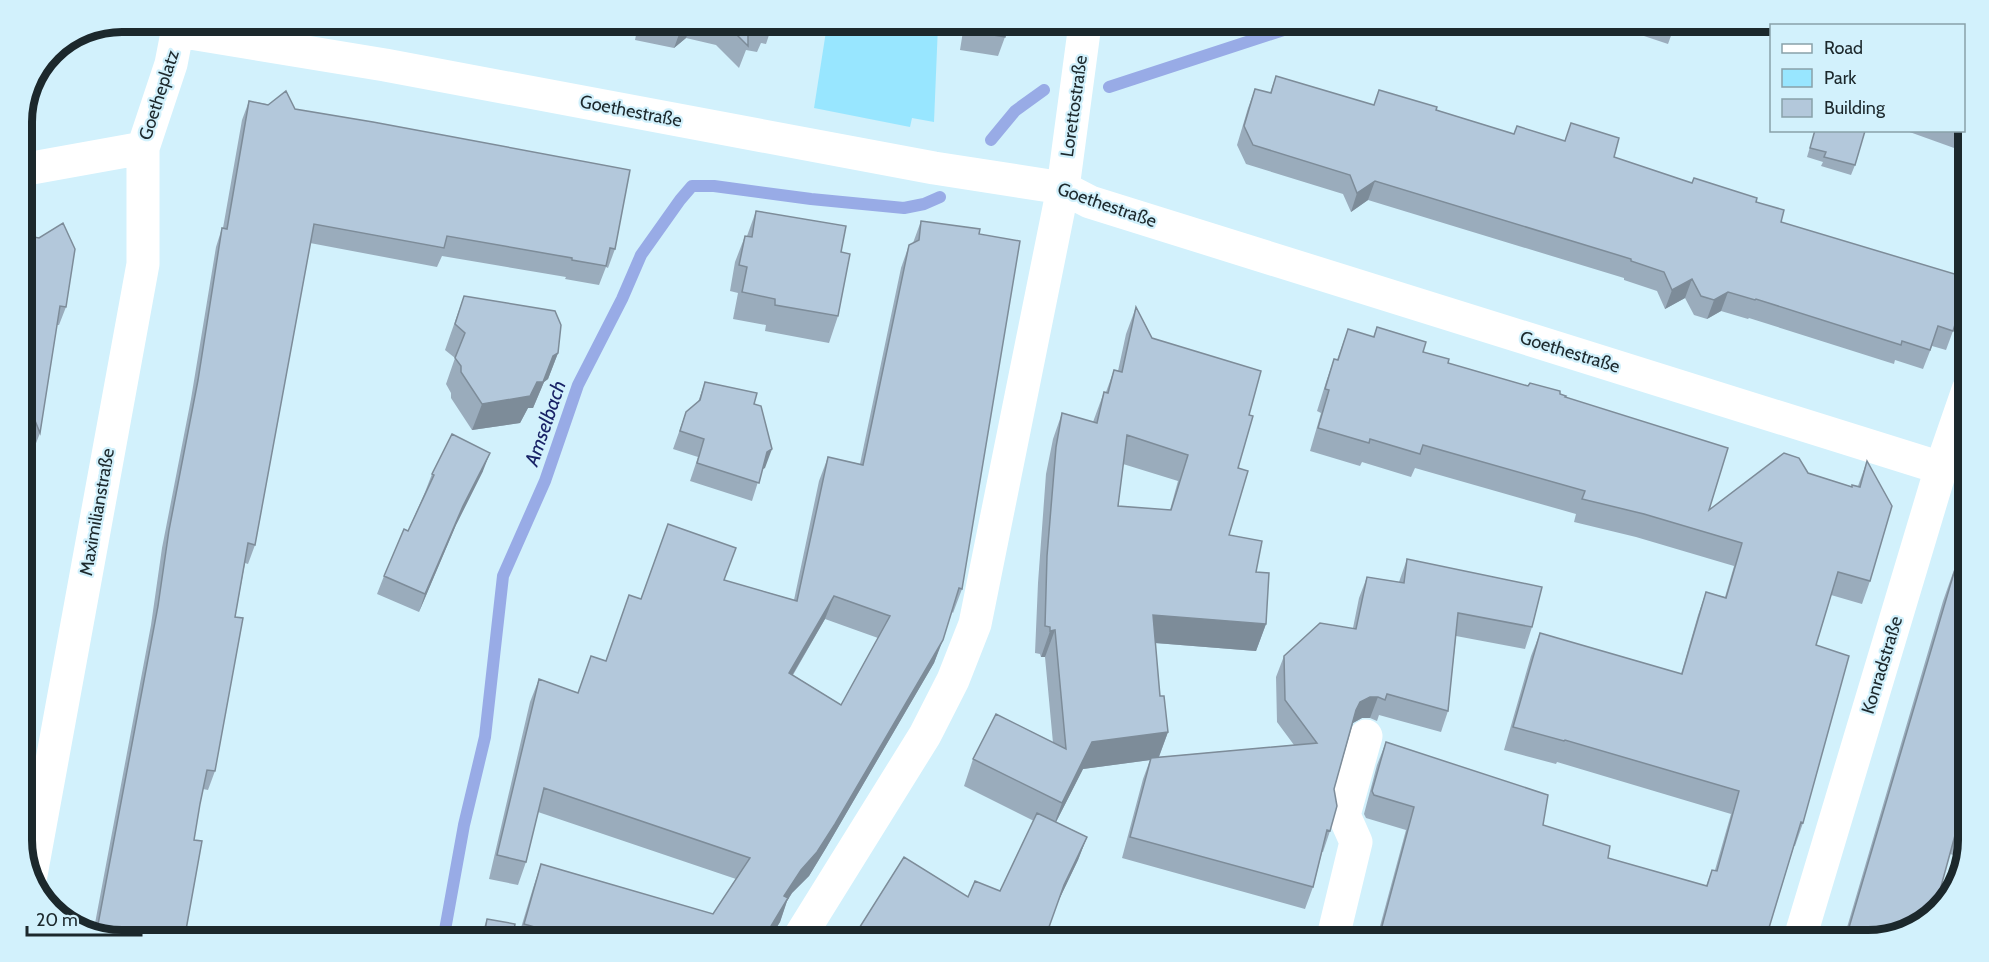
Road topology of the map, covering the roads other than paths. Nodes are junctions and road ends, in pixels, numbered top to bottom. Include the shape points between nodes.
1 (178, 32) edge
2 (190, 32) edge
3 (1084, 32) edge
4 (143, 148) junction
5 (32, 168) edge
6 (1063, 188) junction
7 (1957, 421) edge
8 (1941, 468) junction
9 (1365, 736) dead end
10 (34, 860) edge
11 (803, 931) edge
12 (1334, 931) edge
13 (1802, 931) edge

1 - 4 street, Goetheplatz
2 - 6 street, Goethestraße
3 - 6 street, Lorettostraße
4 - 5 street, Goetheplatz
4 - 10 street, Maximilianstraße via 143,264
6 - 8 street, Goethestraße via 1090,201
6 - 11 street, Lorettostraße via 975,624 925,735
7 - 8 street, Konradstraße
8 - 13 street, Konradstraße
9 - 12 street via 1344,815 1356,842

